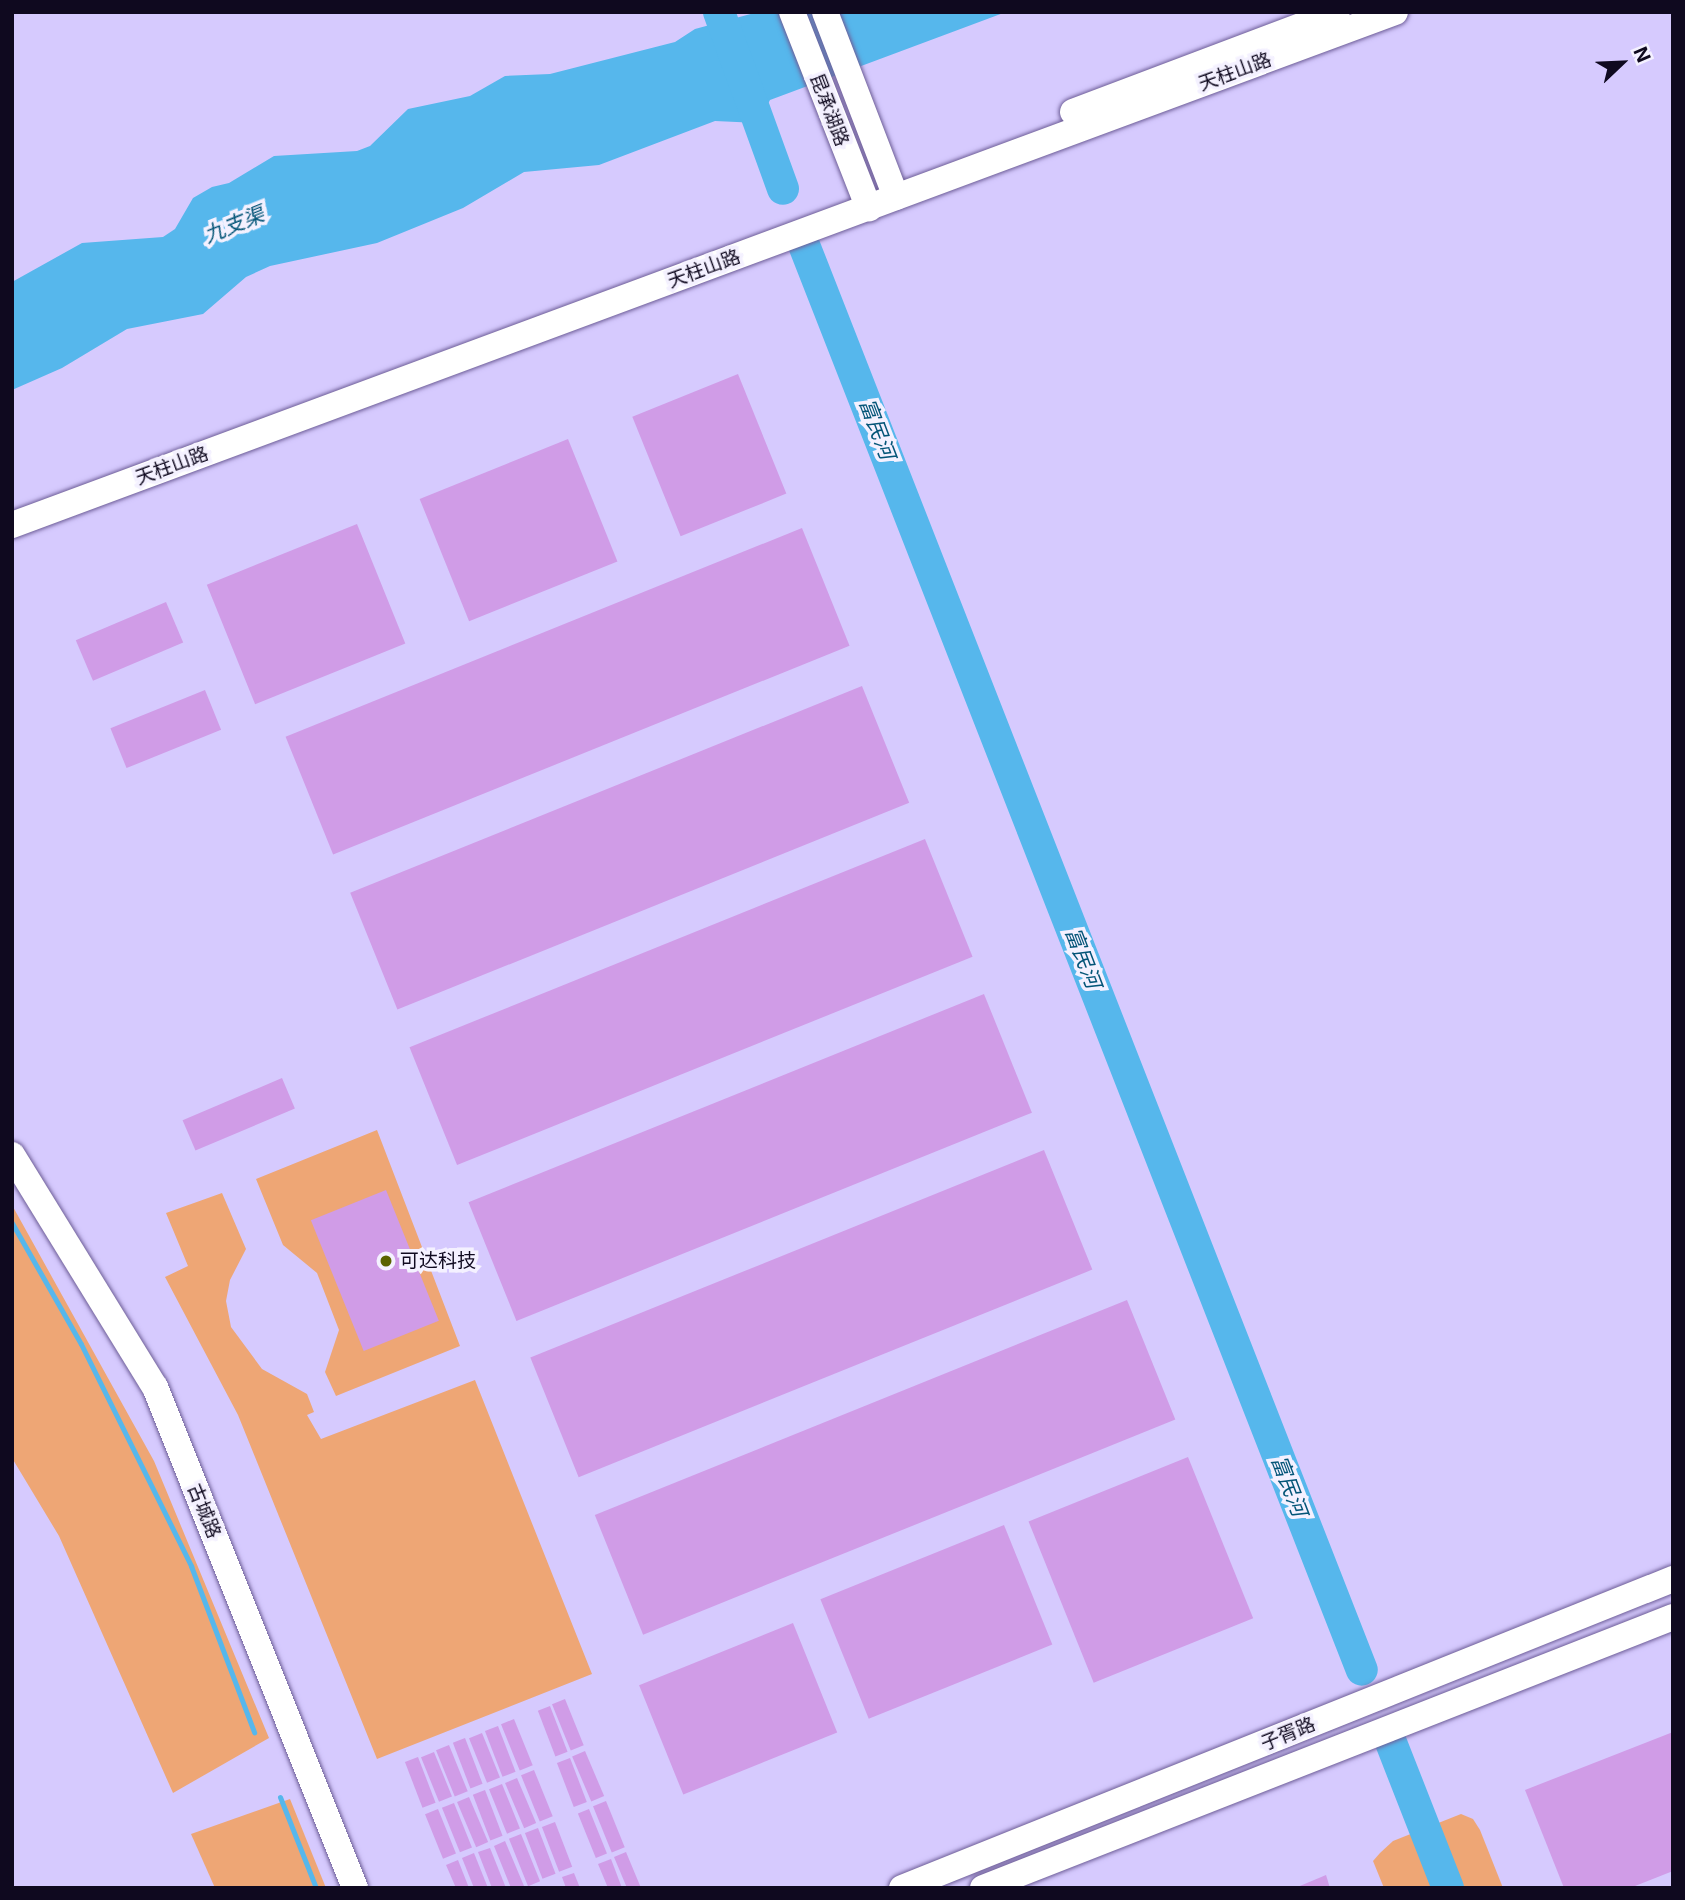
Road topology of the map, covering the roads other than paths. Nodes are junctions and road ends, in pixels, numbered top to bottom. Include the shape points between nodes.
1 (792, 12) edge
2 (825, 12) edge
3 (1336, 12) edge
4 (1395, 12) edge
5 (893, 190) junction
6 (865, 200) junction
7 (12, 506) edge
8 (12, 525) edge
9 (12, 1155) edge
10 (12, 1183) edge
11 (1673, 1579) edge
12 (1673, 1617) edge
13 (340, 1888) edge
14 (355, 1888) edge
15 (902, 1888) edge
16 (983, 1888) edge

1 - 6 street, 昆承湖路
2 - 5 street, 昆承湖路
3 - 5 street, 天柱山路
4 - 5 street, 天柱山路
5 - 6 street, 天柱山路
6 - 7 street, 天柱山路
6 - 8 street, 天柱山路
9 - 14 street, 古城路 via 155,1387
10 - 13 street, 古城路 via 143,1394
11 - 15 street, 子胥路
12 - 16 street, 子胥路

